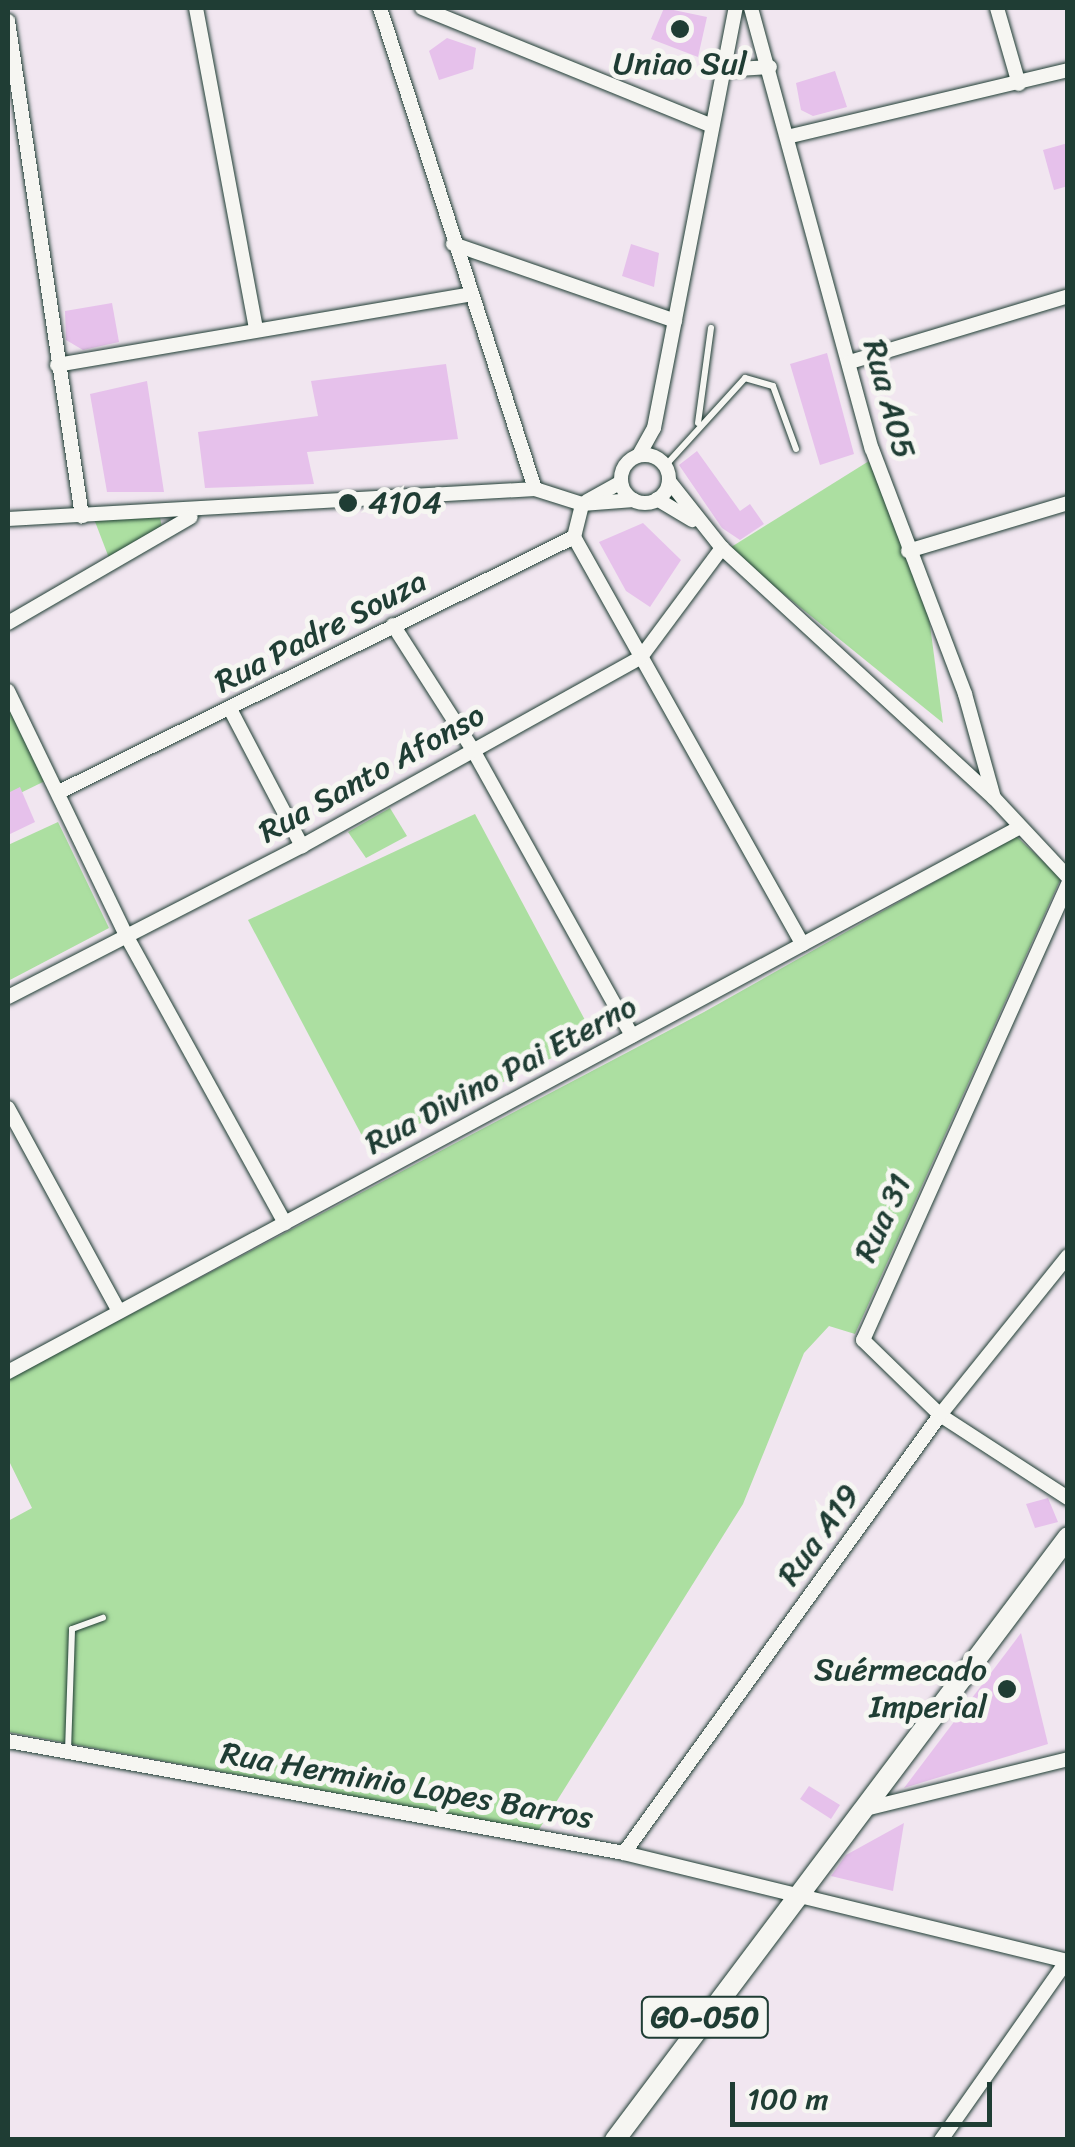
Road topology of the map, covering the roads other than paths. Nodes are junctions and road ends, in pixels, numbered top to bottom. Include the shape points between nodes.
1 (196, 8) edge
2 (380, 8) edge
3 (422, 8) edge
4 (736, 8) edge
5 (751, 8) edge
6 (997, 8) edge
7 (8, 21) edge
8 (770, 67) junction
9 (722, 70) junction
10 (1068, 70) edge
11 (1020, 84) junction
12 (712, 126) junction
13 (791, 136) junction
14 (453, 244) junction
15 (467, 295) junction
16 (1068, 296) edge
17 (675, 321) junction
18 (711, 328) dead end
19 (256, 329) junction
20 (850, 362) junction
21 (58, 365) junction
22 (698, 424) junction
23 (654, 428) junction
24 (796, 449) dead end
25 (639, 455) junction
26 (664, 469) junction
27 (622, 482) junction
28 (536, 489) junction
29 (656, 499) junction
30 (634, 500) junction
31 (582, 504) junction
32 (1068, 504) edge
33 (196, 514) junction
34 (82, 516) junction
35 (8, 519) edge
36 (697, 523) junction
37 (574, 537) junction
38 (722, 548) junction
39 (908, 551) junction
40 (8, 622) edge
41 (394, 625) junction
42 (640, 657) junction
43 (8, 691) edge
44 (230, 709) junction
45 (12, 710) edge
46 (472, 750) junction
47 (61, 791) junction
48 (994, 798) junction
49 (1020, 827) junction
50 (302, 846) junction
51 (1068, 881) edge
52 (127, 937) junction
53 (802, 944) junction
54 (8, 997) edge
55 (632, 1036) junction
56 (8, 1108) edge
57 (285, 1223) junction
58 (1068, 1256) edge
59 (120, 1312) junction
60 (8, 1372) edge
61 (940, 1414) junction
62 (1068, 1498) edge
63 (1068, 1537) edge
64 (1059, 1560) edge
65 (103, 1618) dead end
66 (8, 1740) edge
67 (68, 1752) junction
68 (1068, 1759) edge
69 (861, 1810) junction
70 (624, 1852) junction
71 (795, 1895) junction
72 (1067, 1961) edge
73 (615, 2140) edge
74 (941, 2140) edge

1 - 19 street
2 - 14 street
3 - 12 street
4 - 9 street
5 - 8 street, Rua A05
6 - 11 street
7 - 21 street
8 - 9 street
8 - 13 street, Rua A05
9 - 12 street
10 - 11 street
11 - 13 street
12 - 17 street
13 - 20 street, Rua A05
14 - 15 street
14 - 17 street
15 - 19 street
15 - 28 street
16 - 20 street
17 - 23 street
18 - 22 lane
19 - 21 street
20 - 39 street, Rua A05
21 - 34 street
22 - 24 lane via 745,378 761,378 773,386
22 - 26 lane
23 - 25 street
23 - 26 street
25 - 26 street
25 - 27 street via 626,464
26 - 29 street
26 - 36 street
27 - 30 street
27 - 31 street
28 - 31 street
28 - 33 street
29 - 30 street
29 - 36 street
30 - 31 street
31 - 37 street
32 - 39 street
33 - 34 street
33 - 40 street
34 - 35 street
36 - 38 street
37 - 41 street, Rua Padre Souza
37 - 42 street
38 - 42 street, Rua Santo Afonso
38 - 48 street
39 - 48 street, Rua A05 via 965,694
41 - 44 street, Rua Padre Souza
41 - 46 street
42 - 46 street, Rua Santo Afonso
42 - 53 street
43 - 45 street
44 - 47 street, Rua Padre Souza
44 - 50 street
45 - 47 street
46 - 50 street, Rua Santo Afonso
46 - 55 street
47 - 52 street
48 - 49 street
49 - 51 street
49 - 53 street, Rua Divino Pai Eterno
50 - 52 street, Rua Santo Afonso
51 - 61 street, Rua 31 via 864,1330 868,1350
52 - 54 street, Rua Santo Afonso
52 - 57 street
53 - 55 street, Rua Divino Pai Eterno
55 - 57 street, Rua Divino Pai Eterno
56 - 59 street
57 - 59 street, Rua Divino Pai Eterno
58 - 61 street, Rua A19
59 - 60 street, Rua Divino Pai Eterno
61 - 62 street, Rua 31
61 - 70 street, Rua A19
63 - 64 main road, GO-050
64 - 69 main road, GO-050
65 - 67 lane via 72,1630
66 - 67 street, Rua Herminio Lopes Barros
67 - 70 street, Rua Herminio Lopes Barros
68 - 69 street
69 - 71 main road, GO-050
70 - 71 street, Rua Herminio Lopes Barros
71 - 72 street, Rua Herminio Lopes Barros
71 - 73 main road, GO-050
72 - 74 street

